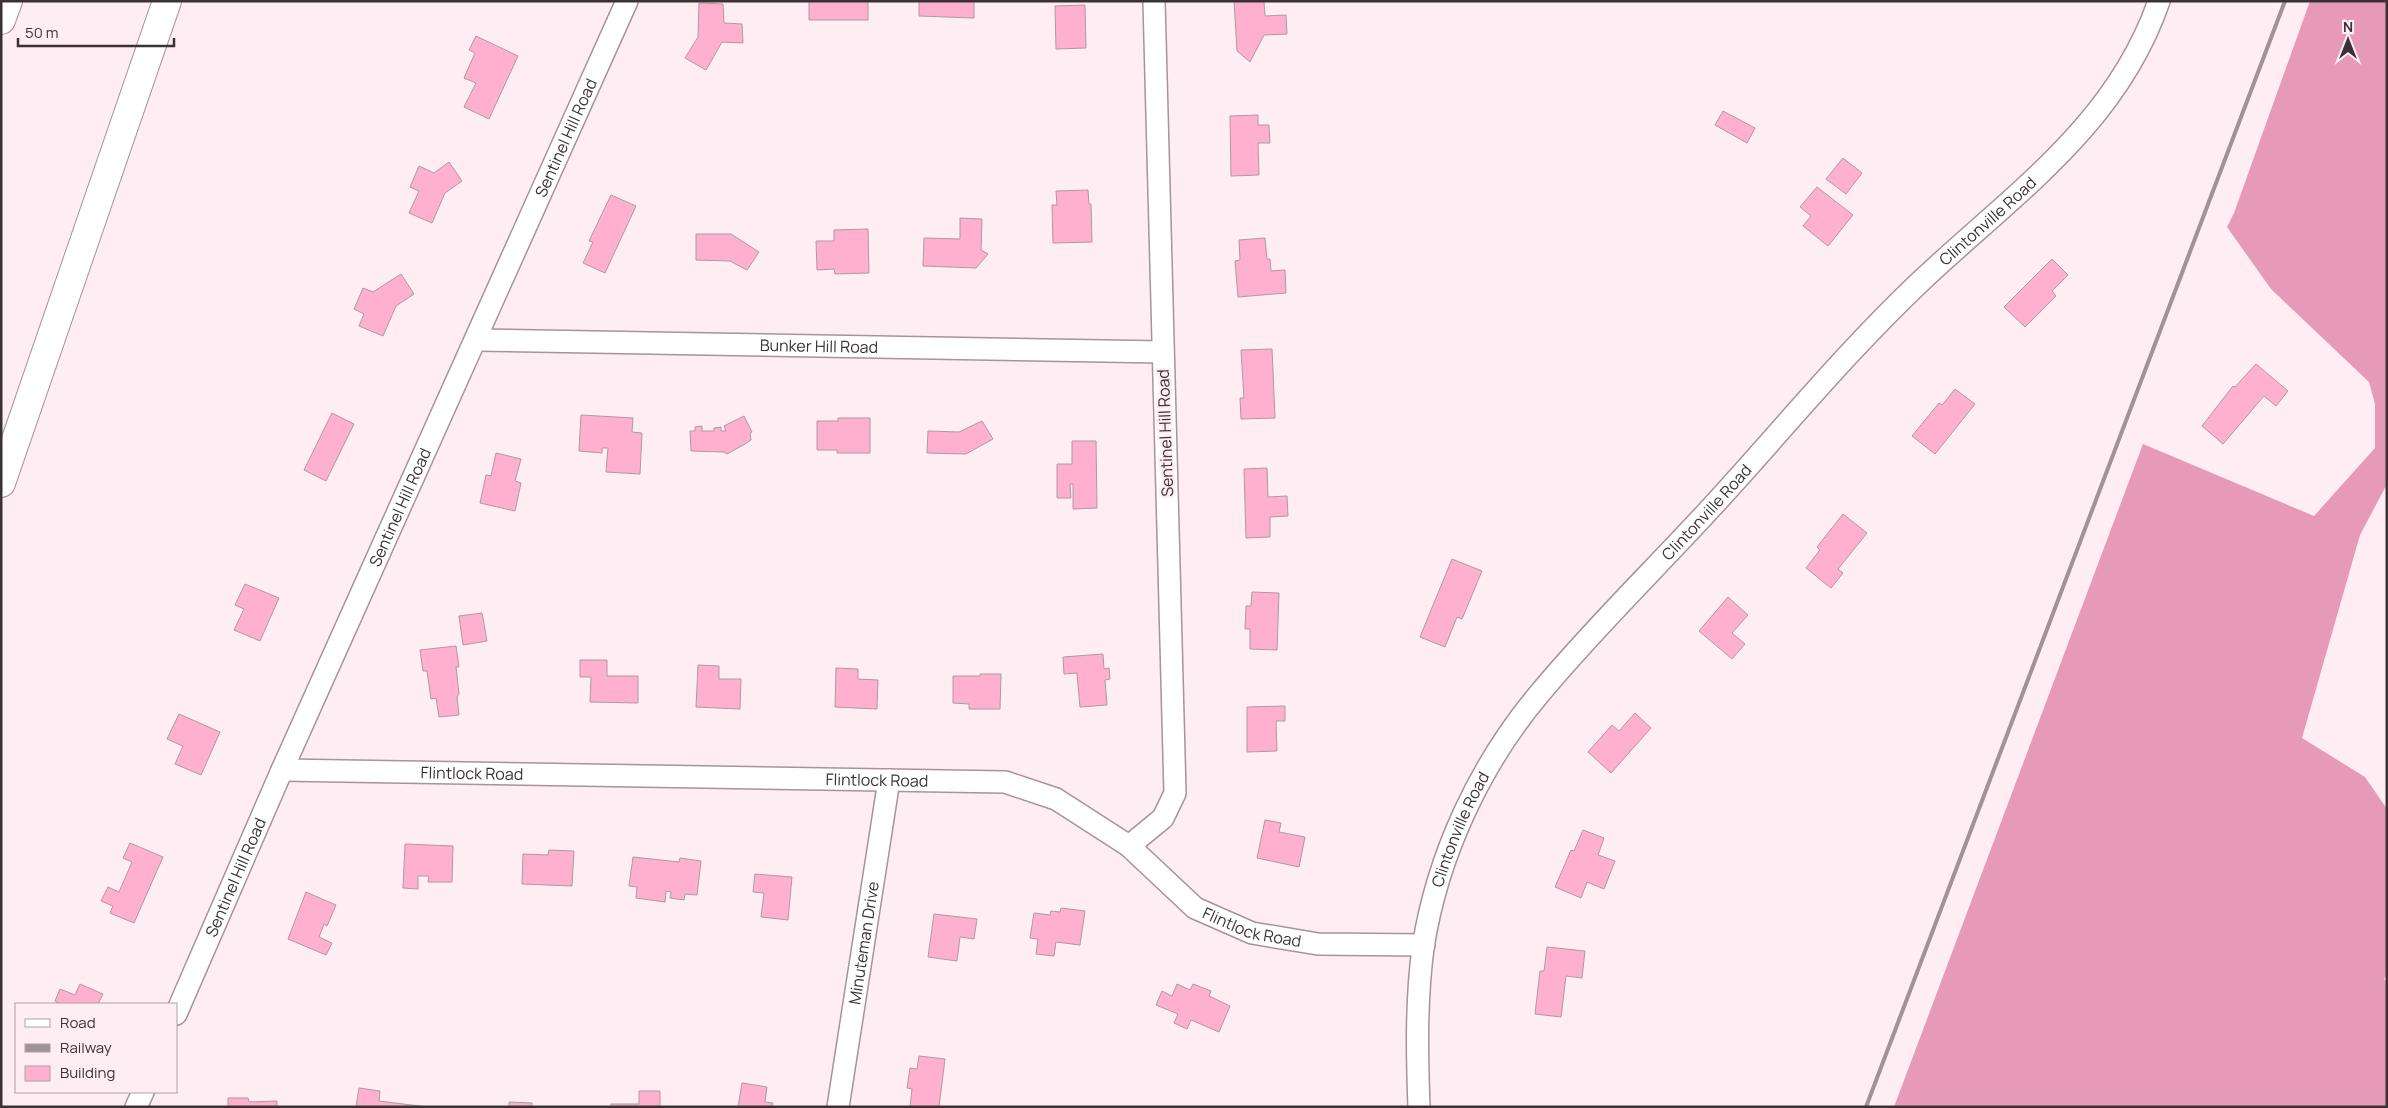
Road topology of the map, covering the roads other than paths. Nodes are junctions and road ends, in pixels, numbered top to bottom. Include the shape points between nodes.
1 (8, 1) edge
2 (168, 1) edge
3 (627, 1) edge
4 (1154, 1) edge
5 (2159, 1) edge
6 (1, 20) edge
7 (477, 340) junction
8 (1163, 352) junction
9 (1, 483) edge
10 (282, 770) junction
11 (889, 780) junction
12 (1129, 846) junction
13 (1424, 945) junction
14 (178, 1009) edge
15 (143, 1093) edge
16 (136, 1107) edge
17 (838, 1107) edge
18 (1419, 1107) edge

1 - 6 highway
2 - 9 highway
3 - 7 street, Sentinel Hill Road
4 - 8 street, Sentinel Hill Road
5 - 13 street, Clintonville Road via 2128,71 2089,124 2033,181 1917,285 1857,346 1520,718 1480,782 1454,836 1433,902
7 - 8 street, Bunker Hill Road
7 - 10 street, Sentinel Hill Road
8 - 12 street, Sentinel Hill Road via 1175,793 1163,818
10 - 11 street, Flintlock Road
10 - 14 street, Sentinel Hill Road
11 - 12 street, Flintlock Road via 1004,782 1056,799
11 - 17 street, Minuteman Drive
12 - 13 street, Flintlock Road via 1195,908 1252,933 1318,944
13 - 18 street, Clintonville Road via 1417,1016
15 - 16 street

